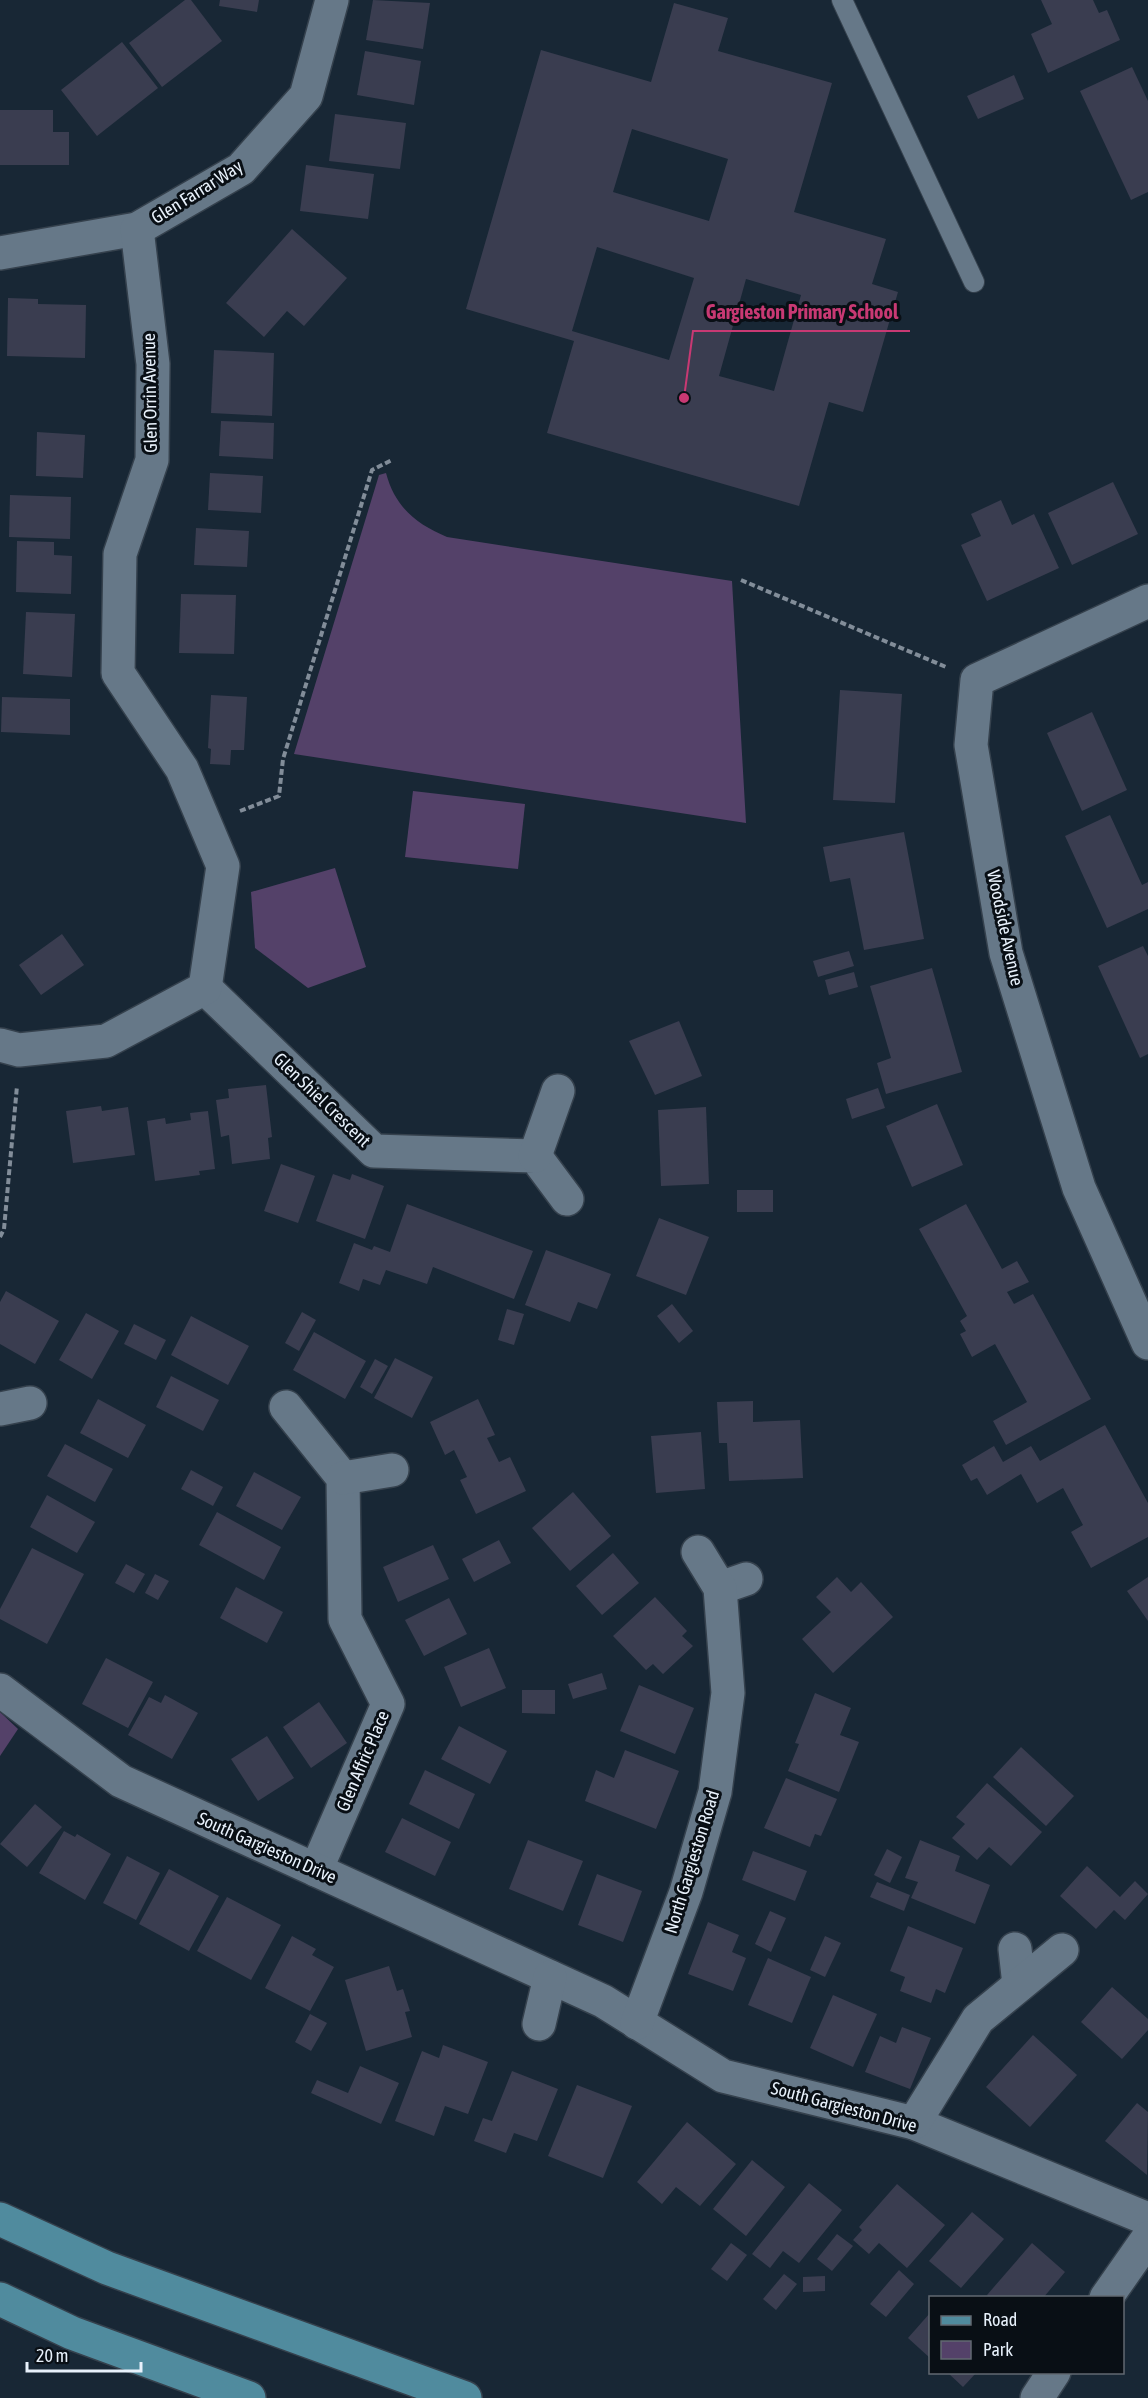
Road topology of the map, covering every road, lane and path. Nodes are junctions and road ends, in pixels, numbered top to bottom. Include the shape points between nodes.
1 (332, 0) edge
2 (842, 0) edge
3 (137, 229) junction
4 (0, 254) edge
5 (975, 282) dead end
6 (392, 460) dead end
7 (741, 580) dead end
8 (1148, 601) edge
9 (977, 680) junction
10 (205, 824) junction
11 (205, 988) junction
12 (10, 1047) edge
13 (558, 1091) dead end
14 (535, 1155) junction
15 (567, 1199) dead end
16 (0, 1237) edge
17 (1148, 1343) edge
18 (286, 1407) dead end
19 (392, 1470) dead end
20 (343, 1478) junction
21 (698, 1551) dead end
22 (0, 1690) edge
23 (316, 1870) junction
24 (1015, 1949) dead end
25 (1062, 1950) dead end
26 (550, 1977) junction
27 (1019, 1985) junction
28 (637, 2023) junction
29 (539, 2024) dead end
30 (914, 2123) junction
31 (0, 2219) edge
32 (1148, 2219) edge
33 (1148, 2238) edge
34 (1108, 2296) edge
35 (0, 2299) edge
36 (1053, 2374) edge
37 (249, 2398) edge
38 (465, 2398) edge
39 (1037, 2398) edge

1 - 3 street, Glen Farrar Way via 306,96 241,169
2 - 5 lane
3 - 4 street, Glen Farrar Way
3 - 10 street, Glen Orrin Avenue via 153,364 152,460 120,554 118,673 182,769
6 - 10 path via 372,470 284,759 279,796
7 - 9 path
8 - 9 street
9 - 17 street, Woodside Avenue via 971,745 1006,953 1079,1188
10 - 11 street, Glen Orrin Avenue via 223,866
11 - 12 street via 106,1041
11 - 14 street, Glen Shiel Crescent via 374,1151
12 - 16 path via 4,1229
13 - 14 street
14 - 15 street
18 - 20 street
19 - 20 street
20 - 23 street, Glen Affric Place via 345,1619 388,1704
21 - 28 street, North Gargieston Road via 733,1584 728,1693 715,1792 686,1892
22 - 23 street, South Gargieston Drive via 121,1781
23 - 26 street, South Gargieston Drive
24 - 27 street
25 - 27 street
26 - 28 street, South Gargieston Drive via 603,2001
26 - 29 street
27 - 30 street via 978,2019
28 - 30 street, South Gargieston Drive via 723,2076
30 - 32 street, South Gargieston Drive
31 - 38 main road via 107,2268
33 - 34 street
35 - 37 main road via 72,2333
36 - 39 street

